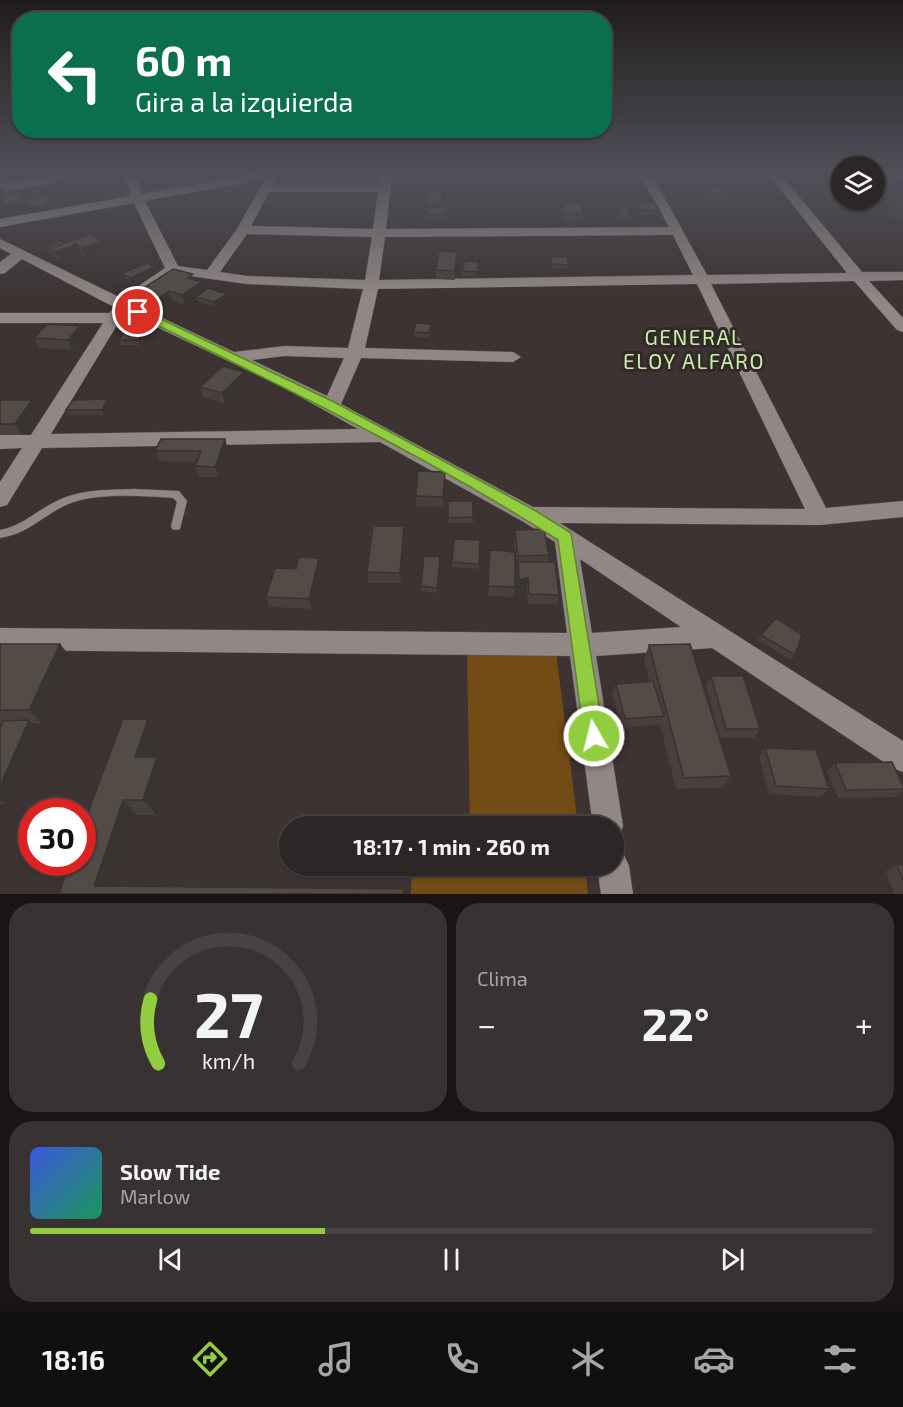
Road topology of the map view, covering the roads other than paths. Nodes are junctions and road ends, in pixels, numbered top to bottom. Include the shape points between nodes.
1 (36, 217) edge
2 (147, 217) edge
3 (250, 217) edge
4 (380, 217) edge
5 (670, 217) edge
6 (809, 217) edge
7 (0, 223) edge
8 (243, 230) junction
9 (678, 231) junction
10 (378, 233) junction
11 (0, 243) edge
12 (22, 254) junction
13 (173, 269) junction
14 (0, 270) edge
15 (211, 274) junction
16 (857, 276) junction
17 (903, 276) edge
18 (702, 281) junction
19 (372, 285) junction
20 (119, 311) junction
21 (0, 318) edge
22 (903, 327) edge
23 (356, 353) junction
24 (232, 357) junction
25 (513, 357) dead end
26 (332, 405) junction
27 (383, 435) junction
28 (0, 442) edge
29 (36, 442) junction
30 (0, 499) edge
31 (903, 509) edge
32 (530, 515) junction
33 (820, 517) junction
34 (176, 526) dead end
35 (0, 534) edge
36 (566, 537) junction
37 (718, 636) junction
38 (0, 639) edge
39 (581, 645) junction
40 (903, 759) edge
41 (607, 816) edge
42 (614, 876) edge
43 (617, 894) edge

1 - 7 street
2 - 13 street
3 - 8 street
4 - 10 street
5 - 9 street
6 - 16 street
8 - 10 street
8 - 15 street
9 - 10 street
9 - 18 street
10 - 19 street
11 - 12 street
12 - 14 street
12 - 20 street
13 - 15 street
13 - 20 street
15 - 19 street via 247,280
16 - 17 street
16 - 18 street
16 - 22 street
18 - 19 street
18 - 33 street
19 - 23 street
20 - 21 street
20 - 24 street
20 - 29 street
23 - 24 street via 285,351
23 - 25 street
23 - 26 street
24 - 26 street
26 - 27 street
27 - 29 street
27 - 32 street
28 - 29 street
29 - 30 street
31 - 33 street
32 - 33 street
32 - 36 street
34 - 35 lane via 182,501 176,494 80,496 38,520
36 - 37 street
36 - 39 street
37 - 39 street
37 - 40 street
38 - 39 street
39 - 41 street
42 - 43 street

